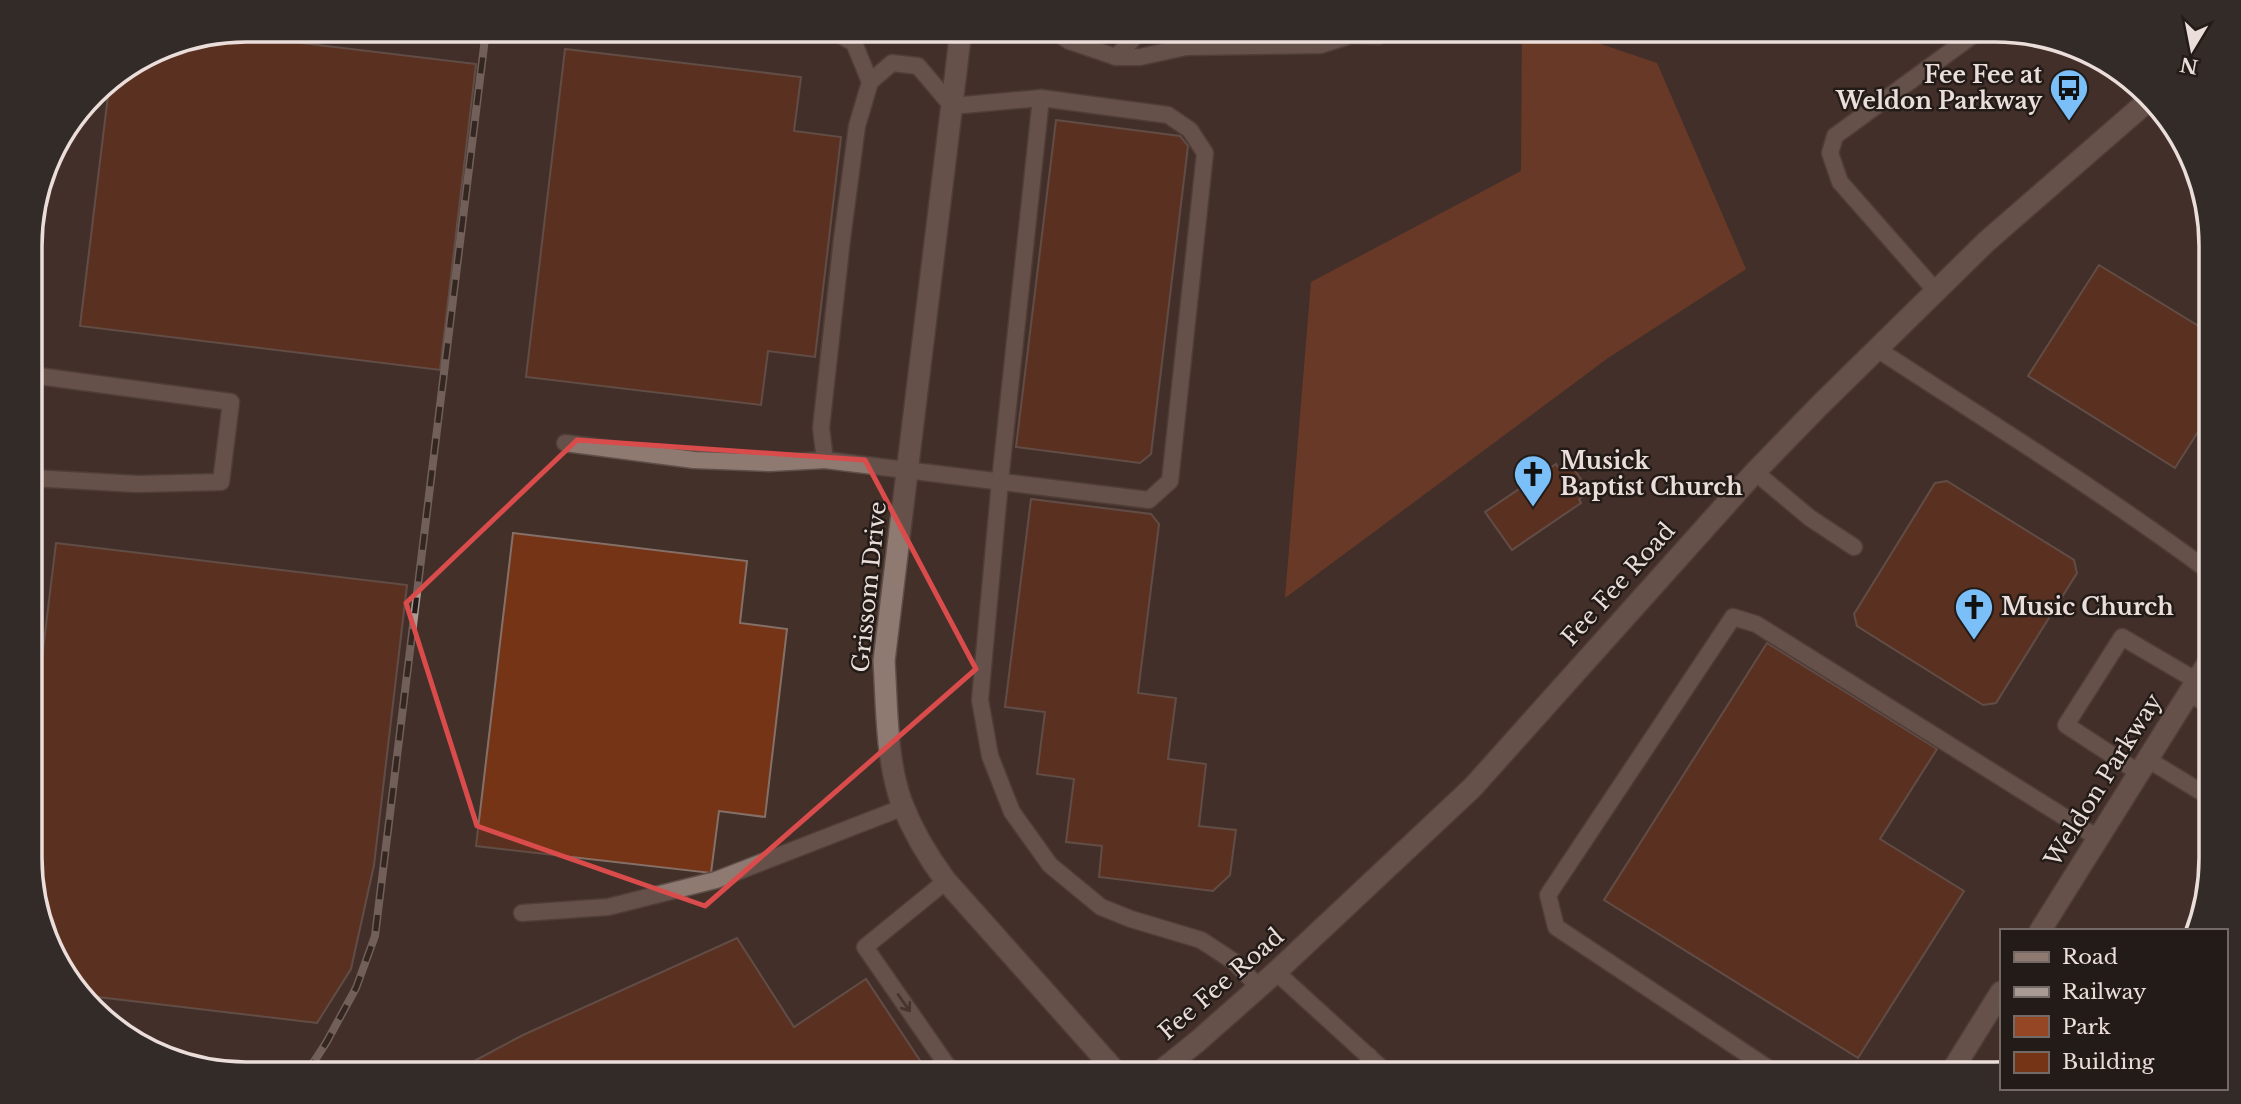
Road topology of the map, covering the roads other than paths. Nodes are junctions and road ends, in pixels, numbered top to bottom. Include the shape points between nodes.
1 (852, 42) edge
2 (960, 42) edge
3 (1072, 42) edge
4 (1130, 42) edge
5 (1330, 42) edge
6 (1964, 42) edge
7 (1116, 57) junction
8 (870, 82) junction
9 (1041, 98) junction
10 (952, 106) junction
11 (2142, 106) edge
12 (1935, 290) junction
13 (1877, 349) junction
14 (42, 376) edge
15 (565, 443) dead end
16 (825, 460) junction
17 (907, 469) junction
18 (1755, 472) junction
19 (42, 479) edge
20 (1000, 481) junction
21 (1854, 547) dead end
22 (2199, 564) edge
23 (2199, 677) edge
24 (2193, 687) junction
25 (2199, 694) edge
26 (2143, 766) junction
27 (2199, 792) edge
28 (904, 807) junction
29 (2098, 838) junction
30 (946, 881) junction
31 (522, 913) dead end
32 (2041, 929) edge
33 (1276, 972) junction
34 (1259, 987) junction
35 (2000, 994) edge
36 (1369, 1056) junction
37 (945, 1062) edge
38 (1107, 1062) edge
39 (1172, 1062) edge
40 (1368, 1062) edge
41 (1375, 1062) edge
42 (1759, 1062) edge
43 (1961, 1062) edge

1 - 8 lane
2 - 10 street, Grissom Drive
3 - 7 lane
4 - 7 lane
5 - 7 lane via 1186,47
6 - 12 lane via 1835,136 1830,153 1840,182
8 - 10 lane via 892,63 918,66
8 - 16 lane via 857,126 842,239 821,428
9 - 10 lane
9 - 20 lane
9 - 20 lane via 1168,116 1190,130 1205,153 1170,481 1149,500
10 - 17 street, Grissom Drive
11 - 12 street, Fee Fee Road
12 - 13 street, Fee Fee Road
13 - 18 street, Fee Fee Road
13 - 22 lane via 2003,428
14 - 19 lane via 231,402 221,482 138,484
15 - 16 lane via 694,460
16 - 17 lane
17 - 20 lane
17 - 28 street, Grissom Drive via 884,661 889,745
18 - 21 lane
18 - 33 street, Fee Fee Road via 1472,787
20 - 34 lane via 980,700 990,756 1012,812 1050,865 1101,907 1201,940 1233,961
23 - 24 street, Weldon Parkway
24 - 25 lane
24 - 26 street, Weldon Parkway
24 - 26 lane via 2123,637 2066,725
26 - 27 lane
26 - 29 street, Weldon Parkway
28 - 30 street, Grissom Drive via 924,851
28 - 31 lane via 716,880 608,906
29 - 32 street, Weldon Parkway
29 - 42 lane via 1756,624 1733,617 1548,895 1556,927
30 -> 37 lane via 865,947
30 - 38 street, Grissom Drive
33 - 34 street, Fee Fee Road
33 - 36 lane
34 - 39 street, Fee Fee Road
35 - 43 street
36 - 40 lane
36 - 41 lane

